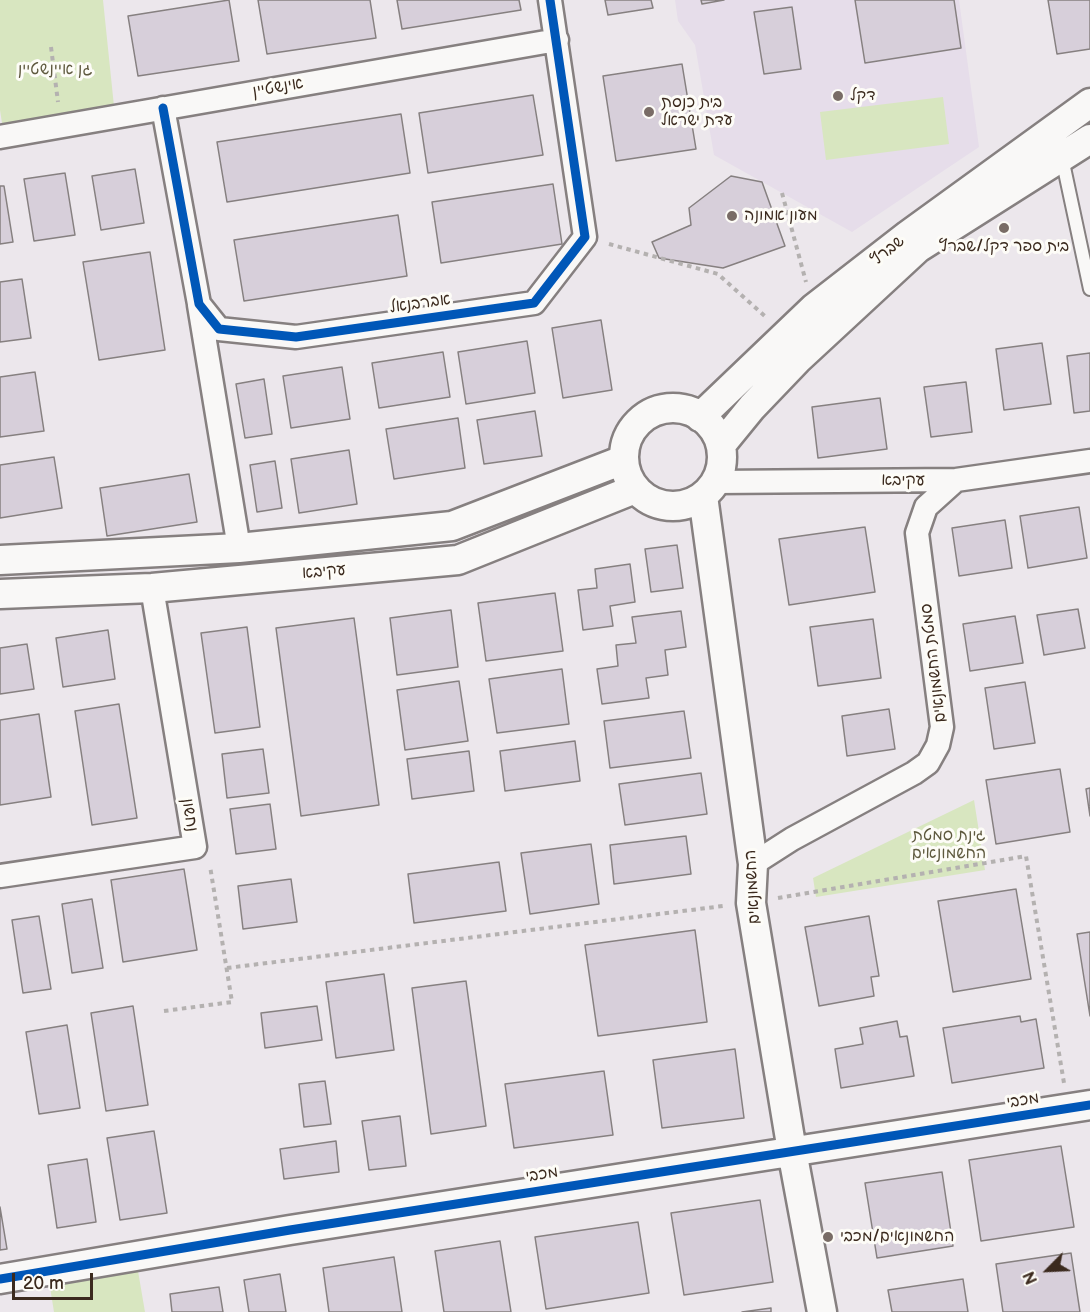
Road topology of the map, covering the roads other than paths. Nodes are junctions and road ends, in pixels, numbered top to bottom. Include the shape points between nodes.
1 (550, 0) edge
2 (557, 40) junction
3 (1090, 103) edge
4 (163, 108) junction
5 (0, 137) edge
6 (1090, 139) edge
7 (1061, 157) junction
8 (1090, 289) edge
9 (199, 304) junction
10 (700, 417) junction
11 (721, 445) junction
12 (623, 460) junction
13 (1090, 461) edge
14 (956, 480) junction
15 (635, 489) junction
16 (709, 489) junction
17 (239, 548) junction
18 (0, 560) edge
19 (152, 588) junction
20 (0, 594) edge
21 (753, 864) junction
22 (0, 876) edge
23 (1079, 1107) edge
24 (792, 1151) junction
25 (0, 1279) edge
26 (822, 1312) edge

1 - 2 street
2 - 4 street, אינשטיין
2 - 9 street, אברבנאל via 585,237 534,303 296,337 219,329
3 - 10 street, שברץ via 814,308
4 - 5 street, אינשטיין
4 - 9 street, אברבנאל
6 - 7 street, שברץ
7 - 8 lane
7 - 11 street, שברץ via 918,248 797,360
9 - 17 street, אברבנאל
10 - 11 street
10 - 12 street via 683,409 665,408 648,414 634,426 625,442
11 - 16 street via 721,464
12 - 15 street
12 - 17 street, עקיבא via 452,526
13 - 14 street, עקיבא
14 - 16 street, עקיבא
14 - 21 street, סמטת החשמונאים via 926,507 917,533 942,727 928,764
15 - 16 street via 649,501 668,507 686,505
15 - 19 street, עקיבא via 458,560
16 - 21 street, החשמונאים
17 - 18 street, עקיבא
19 - 20 street, עקיבא
19 - 22 street, נחשון via 195,847
21 - 24 street, החשמונאים via 751,903
23 - 24 street, מכבי
24 - 25 street, מכבי
24 - 26 street, החשמונאים

